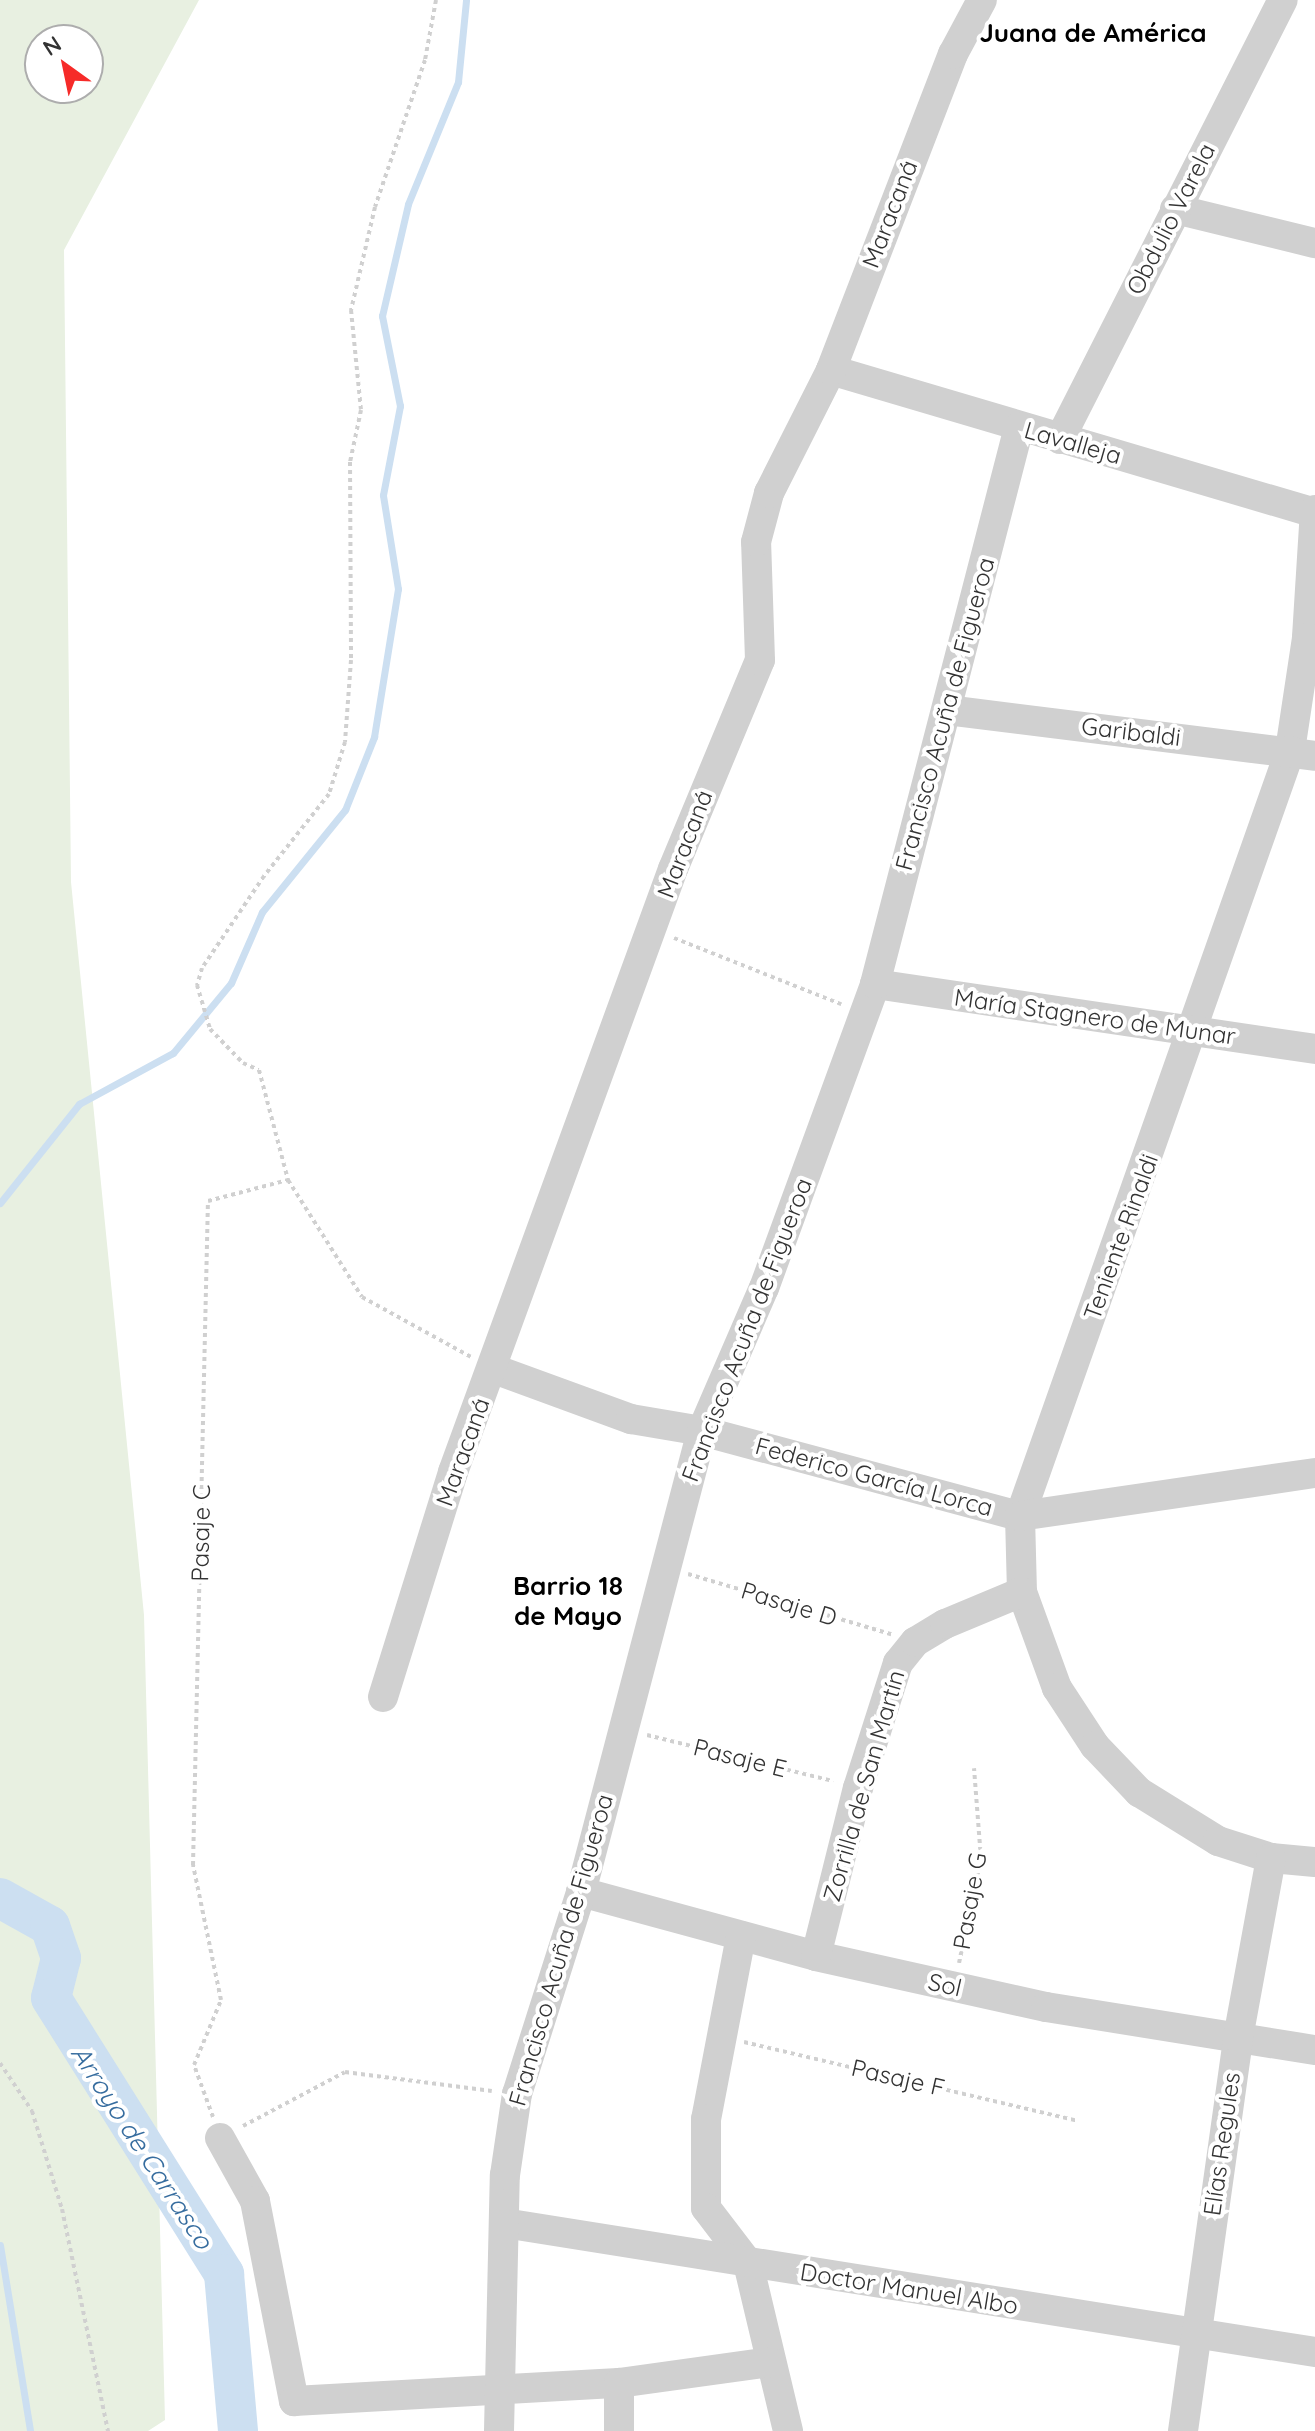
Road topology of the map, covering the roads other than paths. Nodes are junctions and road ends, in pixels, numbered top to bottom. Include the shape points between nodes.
1 (982, 0) edge
2 (1283, 0) edge
3 (1175, 209) junction
4 (1315, 243) edge
5 (831, 370) junction
6 (1019, 427) junction
7 (1060, 439) junction
8 (1315, 512) edge
9 (947, 710) junction
10 (1302, 754) edge
11 (875, 984) junction
12 (1196, 1032) junction
13 (1315, 1049) edge
14 (494, 1369) junction
15 (702, 1431) junction
16 (1315, 1473) edge
17 (1020, 1516) junction
18 (1022, 1592) junction
19 (383, 1697) dead end
20 (1271, 1858) junction
21 (1315, 1862) edge
22 (581, 1892) junction
23 (741, 1936) junction
24 (816, 1956) junction
25 (1238, 2038) junction
26 (1315, 2050) edge
27 (220, 2138) road end
28 (504, 2223) junction
29 (748, 2263) junction
30 (1194, 2333) junction
31 (1315, 2352) edge
32 (771, 2362) junction
33 (619, 2383) junction
34 (502, 2386) junction
35 (499, 2431) edge
36 (619, 2431) edge
37 (788, 2431) edge
38 (1183, 2431) edge

1 - 5 street, Maracaná via 953,54
2 - 3 street, Obdulio Varela
3 - 4 street
3 - 7 street, Obdulio Varela
5 - 6 street, Lavalleja
5 - 14 street, Maracaná via 769,493 756,542 760,660 653,929
6 - 7 street, Lavalleja
6 - 9 street, Francisco Acuña de Figueroa
7 - 8 street, Lavalleja
8 - 10 street, Teniente Rinaldi
9 - 10 street, Garibaldi
9 - 11 street, Francisco Acuña de Figueroa
10 - 12 street, Teniente Rinaldi
11 - 12 street, María Stagnero de Munar
11 - 15 street, Francisco Acuña de Figueroa via 764,1288
12 - 13 street, María Stagnero de Munar
12 - 17 street, Teniente Rinaldi
14 - 15 street, Federico García Lorca via 631,1419
14 - 19 street, Maracaná via 453,1472
15 - 17 street, Federico García Lorca
15 - 22 street, Francisco Acuña de Figueroa
16 - 17 street, Federico García Lorca
17 - 18 street, Teniente Rinaldi
18 - 20 street, Teniente Rinaldi via 1057,1688 1095,1746 1139,1792 1178,1820
18 - 24 street, Zorrilla de San Martín via 915,1642 898,1663 858,1788
20 - 21 street, Teniente Rinaldi
20 - 25 street, Elías Regules
22 - 23 street, Sol
22 - 28 street, Francisco Acuña de Figueroa via 517,2094
23 - 24 street, Sol
23 - 29 street via 706,2119 706,2208
24 - 25 street, Sol via 953,1987
25 - 26 street, Sol
25 - 30 street, Elías Regules
27 - 34 street via 255,2201 294,2401
28 - 29 street, Doctor Manuel Albo
28 - 34 street, Francisco Acuña de Figueroa
29 - 30 street, Doctor Manuel Albo
29 - 32 street
30 - 31 street, Doctor Manuel Albo
30 - 38 street, Elías Regules
32 - 33 street
32 - 37 street
33 - 34 street
33 - 36 street
34 - 35 street, Francisco Acuña de Figueroa

